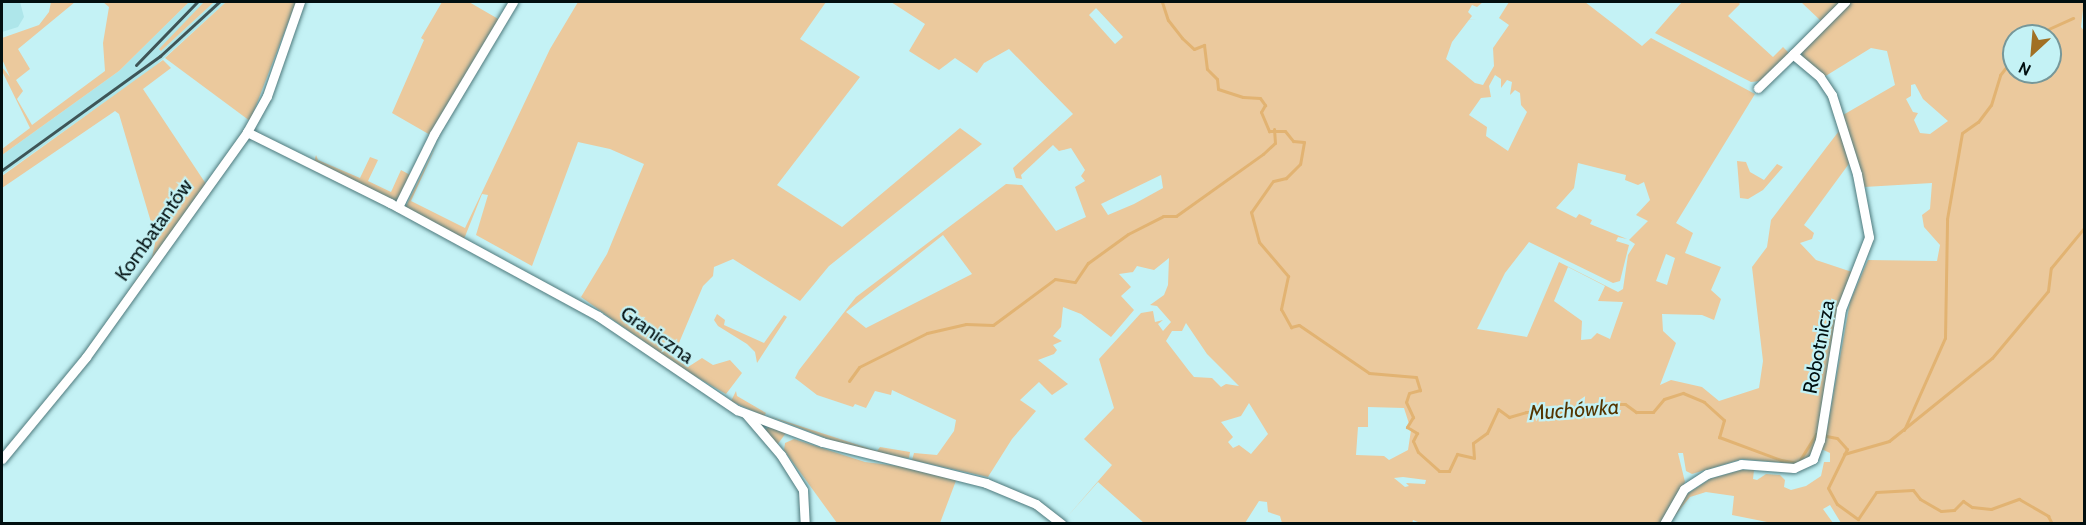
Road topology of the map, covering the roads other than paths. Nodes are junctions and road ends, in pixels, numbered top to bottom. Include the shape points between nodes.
1 (300, 2) edge
2 (513, 2) edge
3 (1845, 2) edge
4 (1793, 54) junction
5 (1758, 88) dead end
6 (247, 132) junction
7 (398, 207) junction
8 (746, 413) junction
9 (2, 459) edge
10 (805, 524) edge
11 (1062, 524) edge
12 (1664, 524) edge

1 - 6 street, Kombatantów via 267,96
2 - 7 street via 434,134
3 - 4 street
4 - 5 street
4 - 12 street, Robotnicza via 1820,77 1832,95 1857,174 1869,237 1841,309 1820,440 1813,459 1794,468 1747,464 1707,474 1684,489
6 - 7 street, Graniczna
6 - 9 street, Kombatantów via 86,357
7 - 8 street, Graniczna via 598,316 701,388
8 - 10 street via 781,455 803,490
8 - 11 street, Graniczna via 832,445 986,483 1036,504

